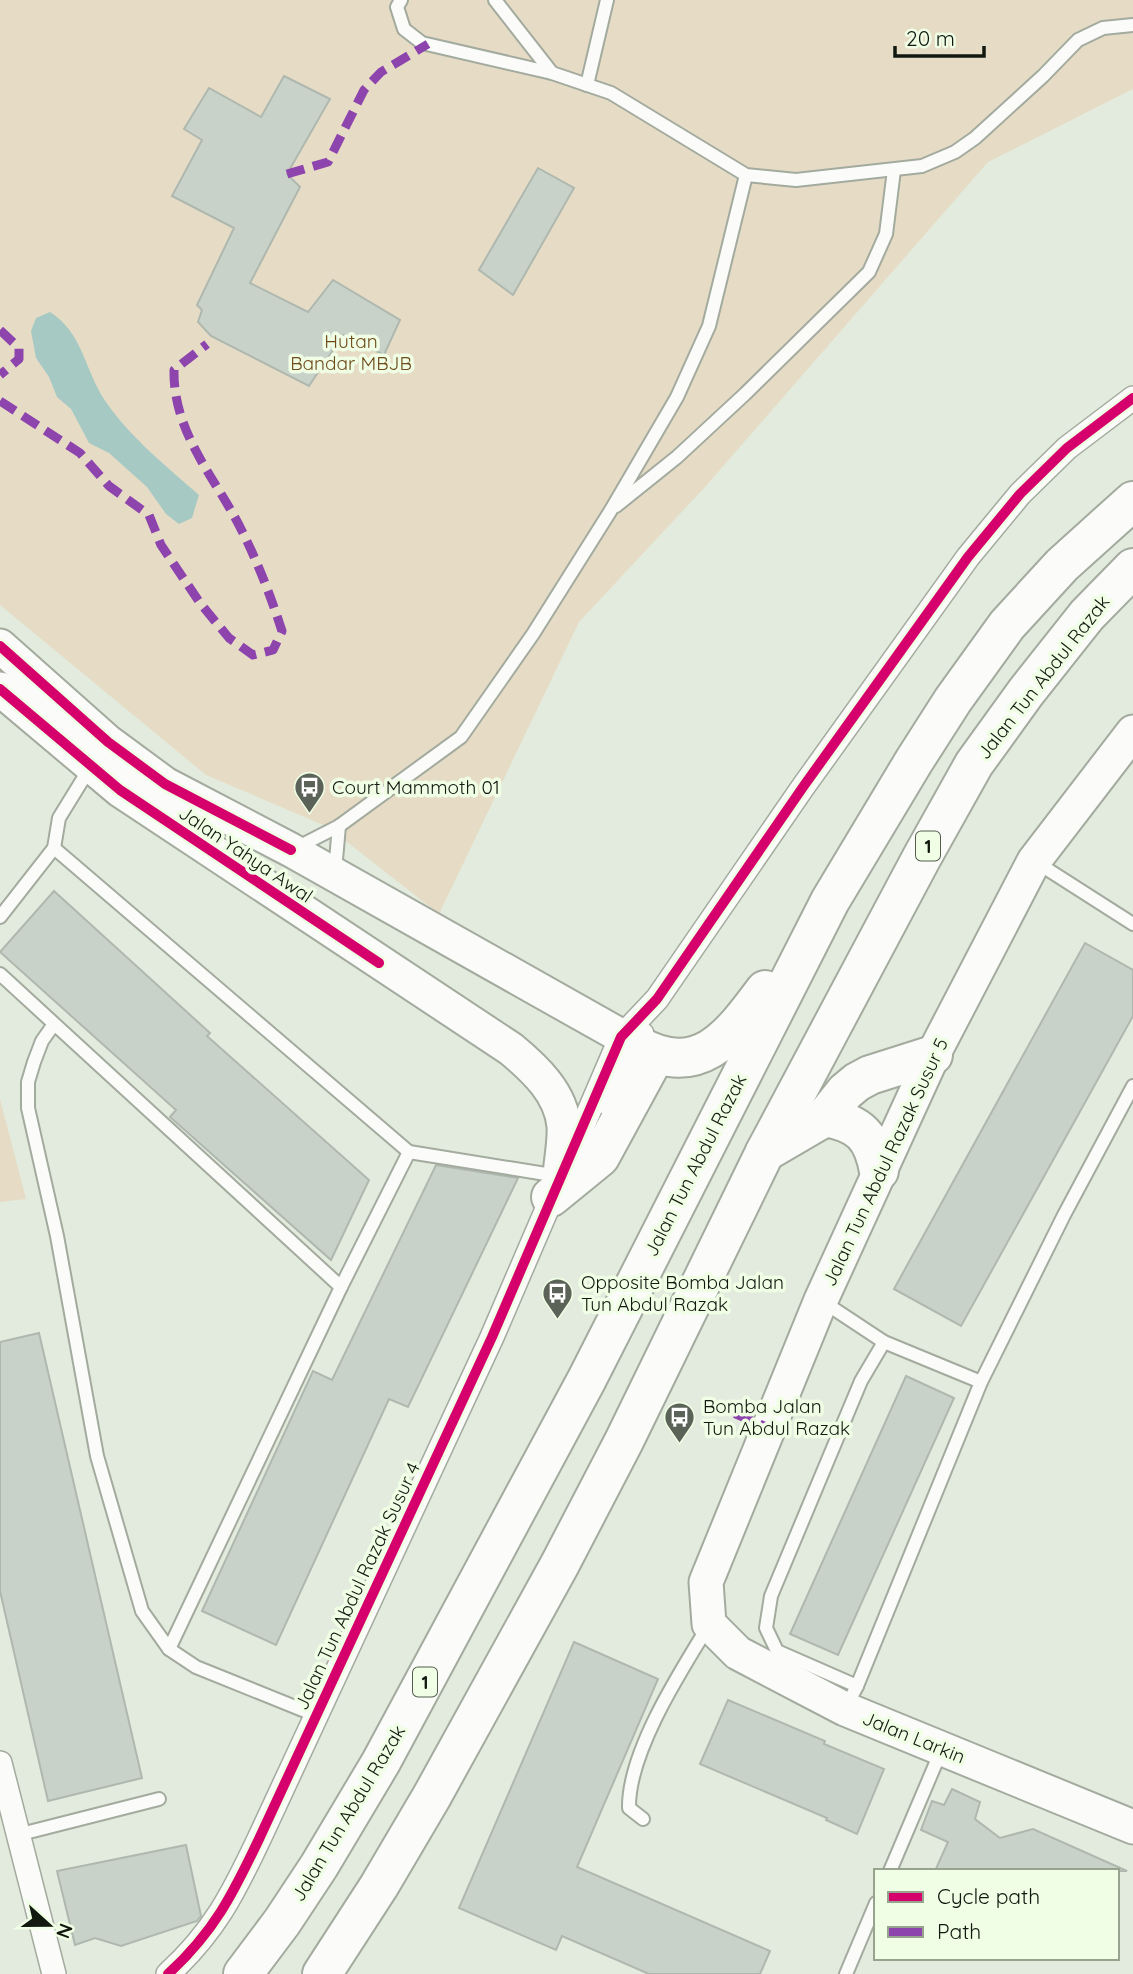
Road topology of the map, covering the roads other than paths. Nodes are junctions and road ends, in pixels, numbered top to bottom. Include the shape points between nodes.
1 (401, 0) edge
2 (495, 0) edge
3 (607, 0) edge
4 (1133, 24) edge
5 (552, 72) junction
6 (587, 85) junction
7 (894, 170) junction
8 (746, 175) junction
9 (1133, 398) edge
10 (1133, 500) edge
11 (611, 510) junction
12 (1133, 568) edge
13 (0, 646) edge
14 (0, 689) edge
15 (1133, 732) edge
16 (90, 766) junction
17 (339, 826) junction
18 (54, 848) junction
19 (291, 850) junction
20 (1034, 861) junction
21 (335, 876) junction
22 (830, 901) junction
23 (0, 917) edge
24 (1133, 924) edge
25 (0, 974) edge
26 (54, 1024) junction
27 (638, 1046) junction
28 (933, 1055) junction
29 (1133, 1086) edge
30 (825, 1117) junction
31 (409, 1152) junction
32 (765, 1152) junction
33 (879, 1171) junction
34 (555, 1187) junction
35 (341, 1287) junction
36 (821, 1300) junction
37 (884, 1342) junction
38 (981, 1382) junction
39 (709, 1625) junction
40 (169, 1649) junction
41 (851, 1697) junction
42 (315, 1715) junction
43 (942, 1747) junction
44 (0, 1763) edge
45 (159, 1799) dead end
46 (643, 1819) dead end
47 (1133, 1827) edge
48 (17, 1835) junction
49 (891, 1869) edge
50 (874, 1908) edge
51 (54, 1974) edge
52 (168, 1974) edge
53 (243, 1974) edge
54 (322, 1974) edge
55 (846, 1974) edge

1 - 5 lane via 397,7 404,29 422,43
2 - 5 lane
3 - 6 lane
4 - 7 lane via 1103,29 1078,40 1034,85 955,152 922,166
5 - 6 lane
6 - 8 lane via 611,93
7 - 8 lane via 796,180
7 - 11 lane via 886,234 869,272 746,394
8 - 11 lane via 709,326 677,397
9 - 27 street via 1067,448 1020,494 968,556 657,999
10 - 22 highway, Jalan Tun Abdul Razak / 1 via 1006,625 953,700
11 - 17 lane via 461,737
12 - 32 highway, Jalan Tun Abdul Razak / 1 via 1087,615 974,764
13 - 19 main road, Jalan Yahya Awal via 108,742 165,784
14 - 16 main road, Jalan Yahya Awal
15 - 20 main road, Jalan Tun Abdul Razak Susur 5
16 - 18 lane via 59,818
16 - 34 main road, Jalan Yahya Awal via 511,1049 534,1069 551,1091 564,1125
17 - 19 lane
17 - 21 lane
18 - 23 lane
18 - 31 lane
19 - 21 main road, Jalan Yahya Awal
20 - 24 lane
20 - 28 main road, Jalan Tun Abdul Razak Susur 5
21 - 27 main road, Jalan Yahya Awal
22 - 27 highway via 737,1027 718,1044 686,1058
22 - 53 highway, Jalan Tun Abdul Razak / 1 via 587,1379 381,1762 312,1877
25 - 26 lane
26 - 35 lane
26 - 40 lane via 34,1062 28,1108 57,1236 97,1456 142,1611
27 - 34 highway via 600,1157
28 - 30 highway via 857,1082
28 - 33 main road, Jalan Tun Abdul Razak Susur 5
29 - 38 lane
30 - 32 highway
30 - 33 highway via 855,1125 865,1135 876,1150
31 - 34 lane
31 - 35 lane
32 - 54 highway, Jalan Tun Abdul Razak / 1 via 560,1563 432,1796
33 - 36 main road, Jalan Tun Abdul Razak Susur 5
34 - 42 street, Jalan Tun Abdul Razak Susur 4 via 487,1349
35 - 40 lane
36 - 37 lane
36 - 39 main road, Jalan Tun Abdul Razak Susur 5 via 706,1581
37 - 38 lane
37 - 41 lane via 861,1381 771,1596 766,1628 777,1651
38 - 41 lane
39 - 41 main road, Jalan Larkin via 738,1653
39 - 46 lane via 675,1679 632,1776 629,1808
40 - 42 lane via 196,1667
41 - 43 main road, Jalan Larkin
42 - 52 street, Jalan Tun Abdul Razak Susur 4 via 234,1892 214,1925
43 - 47 main road, Jalan Larkin
43 - 49 lane
44 - 48 street
45 - 48 lane
48 - 51 street
50 - 55 lane

